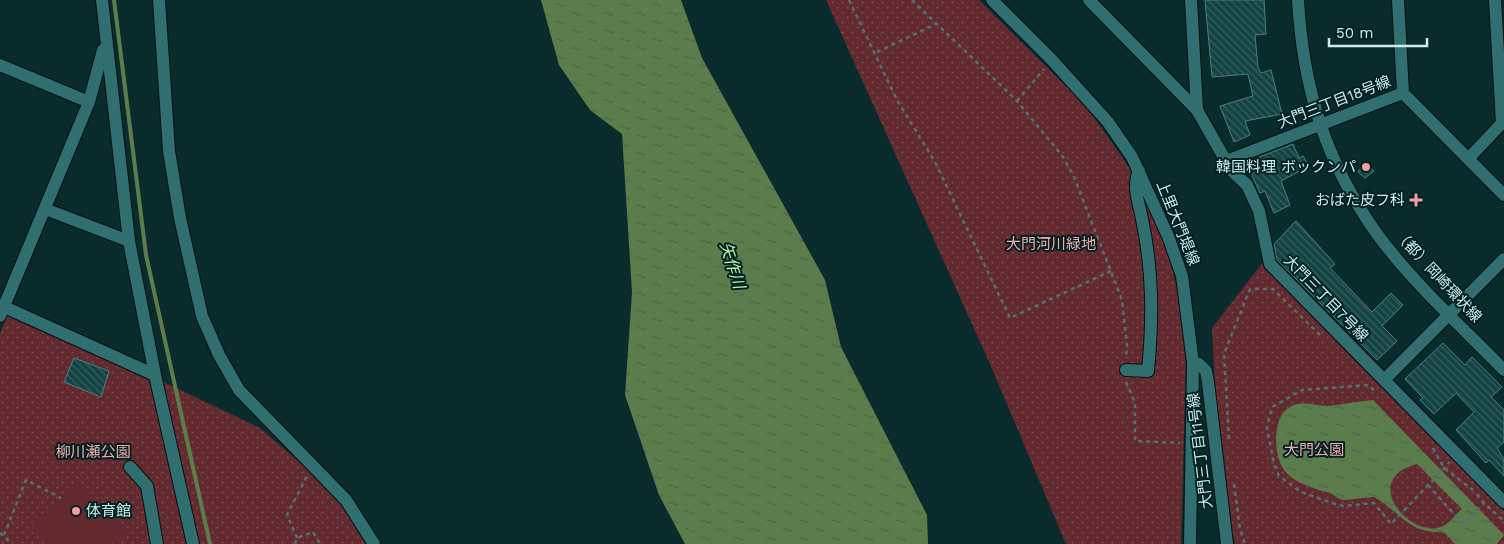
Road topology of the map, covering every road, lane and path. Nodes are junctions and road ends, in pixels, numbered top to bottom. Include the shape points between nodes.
1 (102, 0) edge
2 (159, 0) edge
3 (849, 0) edge
4 (912, 0) edge
5 (992, 0) edge
6 (1089, 0) edge
7 (1191, 0) edge
8 (1298, 0) edge
9 (1398, 0) edge
10 (1495, 0) edge
11 (936, 24) junction
12 (105, 42) junction
13 (876, 53) junction
14 (1052, 60) junction
15 (0, 65) edge
16 (1403, 93) junction
17 (1017, 101) junction
18 (89, 102) junction
19 (1197, 110) junction
20 (1320, 125) junction
21 (1469, 158) junction
22 (1226, 161) junction
23 (1139, 171) junction
24 (1504, 195) edge
25 (45, 208) junction
26 (129, 241) junction
27 (1504, 259) edge
28 (1111, 271) junction
29 (1, 309) edge
30 (1449, 313) junction
31 (1321, 336) dead end
32 (1193, 363) junction
33 (1126, 370) junction
34 (1504, 370) edge
35 (155, 375) junction
36 (1368, 382) dead end
37 (1378, 386) junction
38 (1192, 444) junction
39 (1229, 448) dead end
40 (1432, 448) dead end
41 (312, 465) junction
42 (130, 467) dead end
43 (1442, 470) dead end
44 (1233, 475) dead end
45 (1428, 486) junction
46 (61, 498) dead end
47 (1504, 502) edge
48 (1484, 503) junction
49 (1504, 521) edge
50 (0, 533) edge
51 (4, 535) junction
52 (297, 538) junction
53 (12, 544) edge
54 (157, 544) edge
55 (193, 544) edge
56 (295, 544) edge
57 (320, 544) edge
58 (374, 544) edge
59 (1190, 544) edge
60 (1227, 544) edge
61 (1244, 544) edge

1 - 12 street
2 - 41 street via 169,151 202,316 218,355 239,390
3 - 13 path
4 - 11 path
5 - 14 street, 上里大門堤線
6 - 19 street, 大門三丁目7号線
7 - 19 street
8 - 20 street, （都）岡崎環状線 via 1300,46
9 - 16 street
10 - 21 street via 1502,124
11 - 13 path
11 - 17 path
12 - 18 street
12 - 26 street
13 - 28 path via 897,100 935,162 1010,318
14 - 17 path
14 - 23 street, 上里大門堤線 via 1108,122
15 - 18 street
16 - 20 street, 大門三丁目18号線
16 - 21 street, 大門三丁目18号線
17 - 28 path via 1063,157
18 - 25 street
19 - 22 street, 大門三丁目7号線
20 - 22 street, 大門三丁目18号線
20 - 30 street, （都）岡崎環状線 via 1352,196 1378,235
21 - 24 street, 大門三丁目18号線
22 - 37 street, 大門三丁目7号線 via 1247,185 1259,211 1270,264
23 - 32 street, 上里大門堤線 via 1182,276
23 - 33 street via 1135,180 1148,246 1152,326 1148,371
25 - 26 street
25 - 29 street
26 - 35 street
27 - 30 street
28 - 33 path via 1122,300
29 - 35 street
30 - 34 street, （都）岡崎環状線
30 - 37 street
31 - 39 path via 1273,289 1250,289 1224,354
32 - 38 street, 上里大門堤線
32 - 60 street, 大門三丁目11号線 via 1206,371
33 - 38 path via 1126,382 1135,403 1135,442
35 - 55 street
36 - 37 path
37 - 45 path via 1302,390 1272,407 1267,428 1279,476 1301,492 1343,506 1374,503 1391,524
37 - 47 street, 大門三丁目7号線
38 - 59 street, 上里大門堤線
40 - 48 path via 1444,468 1476,492
41 - 52 path via 287,515
41 - 58 street via 346,500
42 - 54 street via 147,486
43 - 45 path
44 - 61 path
45 - 48 path via 1463,524
46 - 51 path via 26,480
48 - 49 path
50 - 51 path
51 - 53 path
52 - 56 path
52 - 57 path via 313,532

